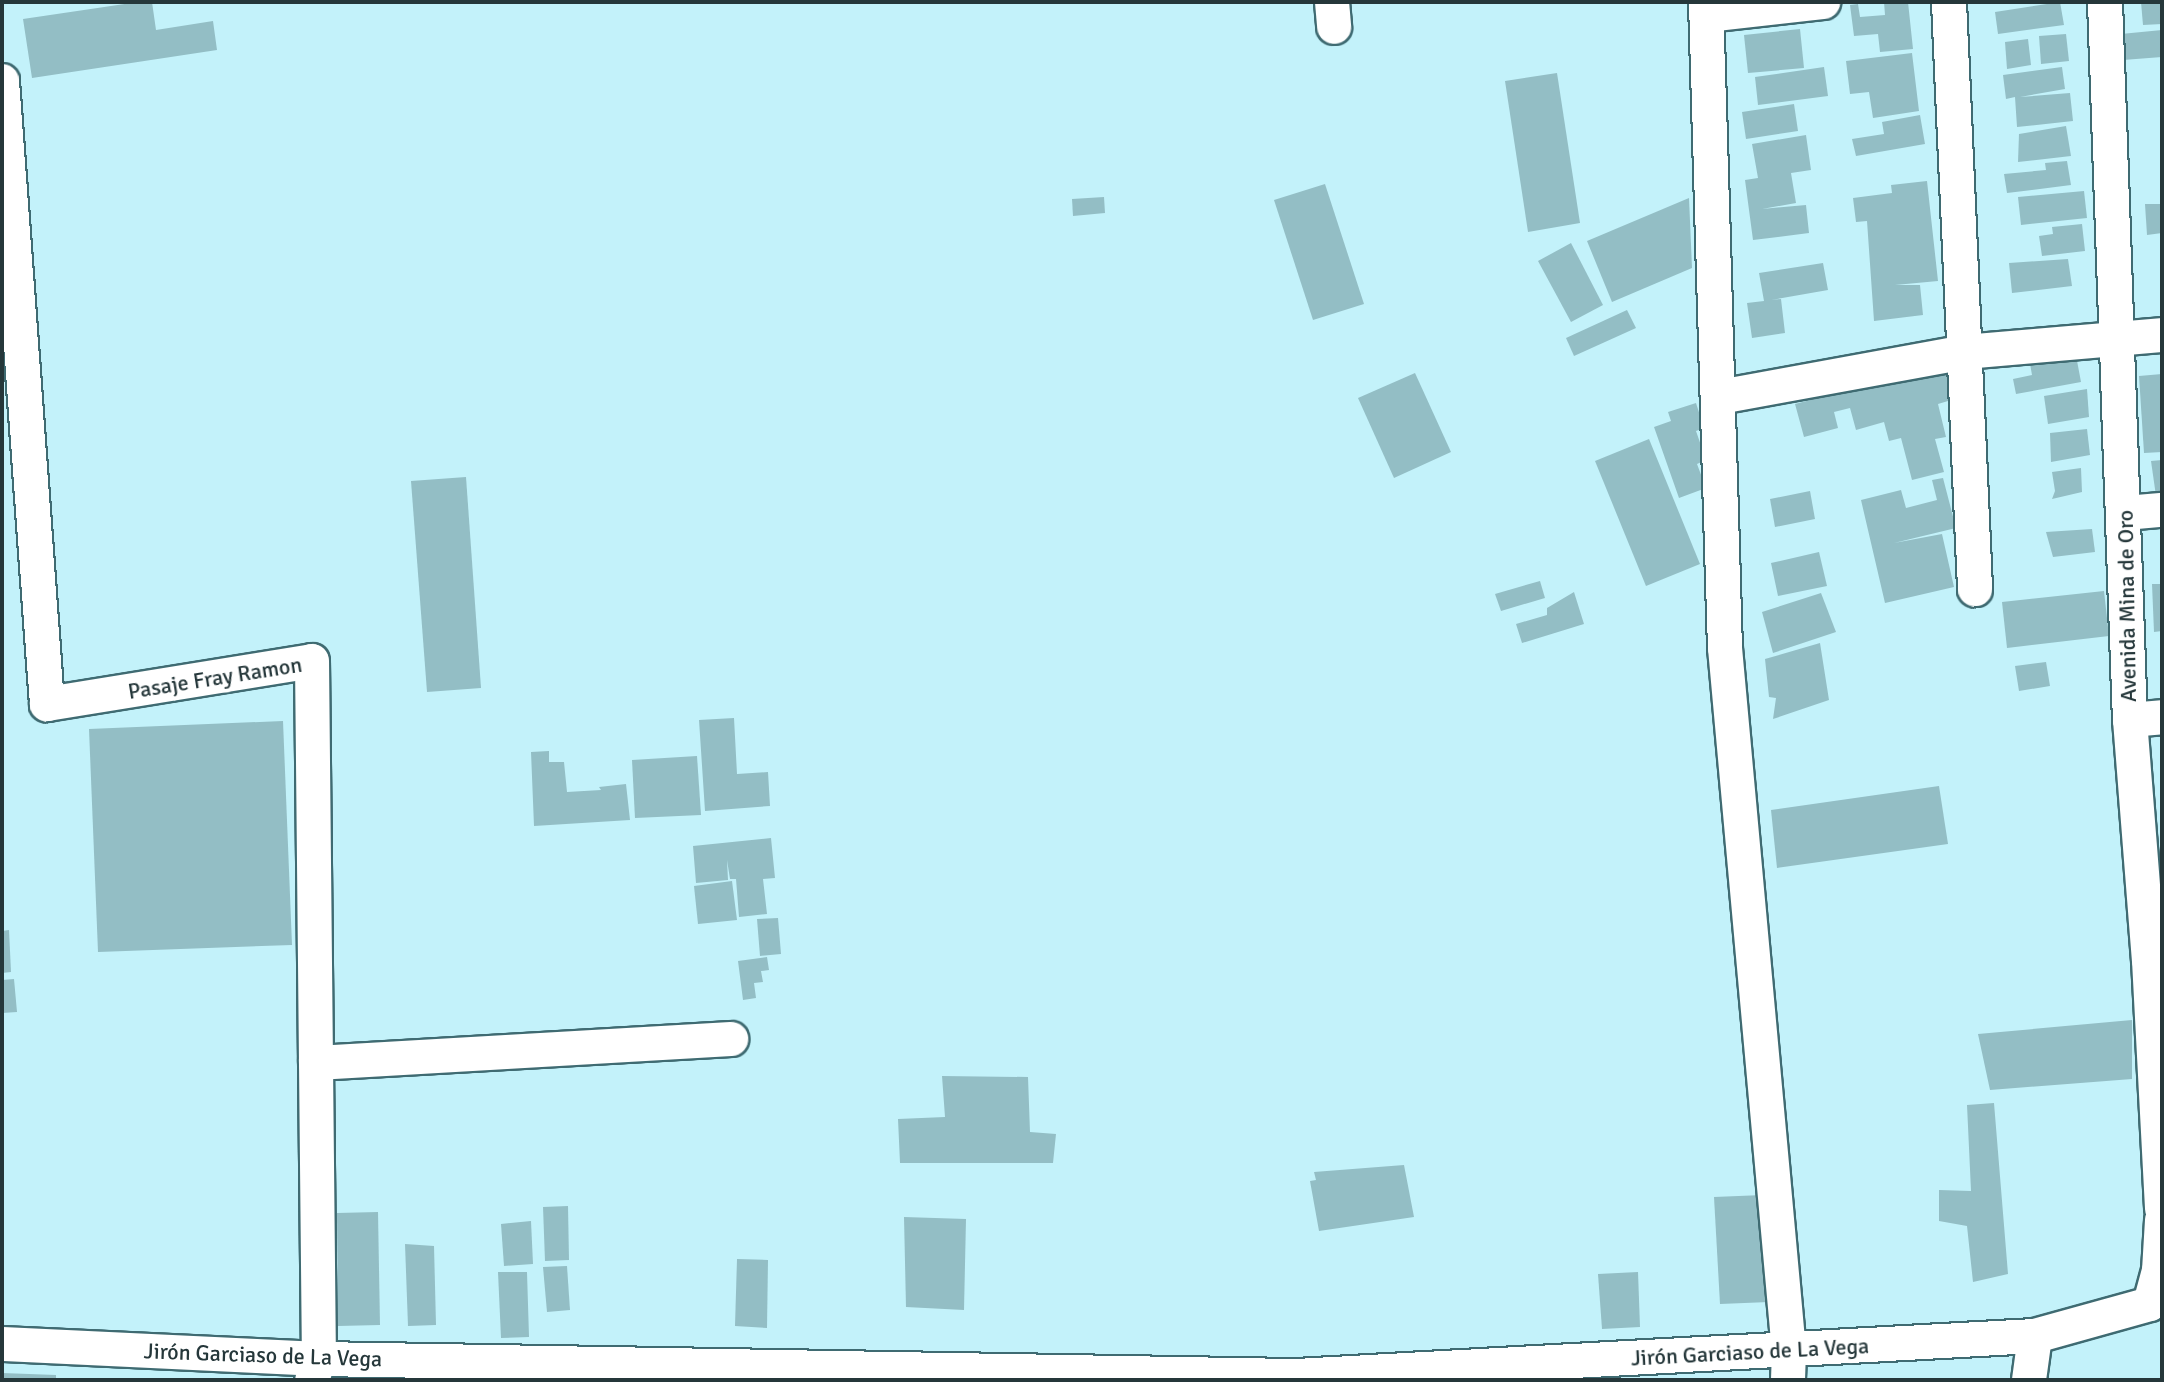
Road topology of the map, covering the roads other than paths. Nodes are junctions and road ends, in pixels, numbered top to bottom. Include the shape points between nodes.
1 (1823, 2) edge
2 (1949, 2) edge
3 (2105, 2) edge
4 (1707, 8) edge
5 (2, 81) edge
6 (2162, 335) edge
7 (2119, 341) junction
8 (1964, 352) junction
9 (1720, 397) junction
10 (2162, 510) edge
11 (2125, 513) junction
12 (1975, 589) dead end
13 (2146, 719) edge
14 (2156, 959) edge
15 (731, 1039) dead end
16 (316, 1063) junction
17 (2161, 1172) edge
18 (2162, 1209) edge
19 (2162, 1220) edge
20 (2156, 1305) edge
21 (2035, 1336) junction
22 (2, 1344) edge
23 (1788, 1365) edge
24 (316, 1370) edge
25 (1103, 1376) edge
26 (2029, 1380) edge

1 - 4 street
2 - 8 street
3 - 7 street, Avenida Mina de Oro
4 - 9 street
5 - 16 street, Pasaje Fray Ramon via 47,704 312,661
6 - 7 street
7 - 8 street
7 - 11 street, Avenida Mina de Oro
8 - 9 street
8 - 12 street
9 - 23 street via 1725,648
10 - 11 street
11 - 13 street, Avenida Mina de Oro
13 - 14 street, Avenida Mina de Oro
14 - 17 street, Avenida Mina de Oro
15 - 16 street
16 - 24 street, Pasaje Fray Ramon
17 - 18 street, Avenida Mina de Oro
19 - 20 street
20 - 21 street, Jirón Garciaso de La Vega
21 - 23 street, Jirón Garciaso de La Vega
21 - 26 street
22 - 24 street, Jirón Garciaso de La Vega
23 - 25 street, Jirón Garciaso de La Vega
24 - 25 street, Jirón Garciaso de La Vega

